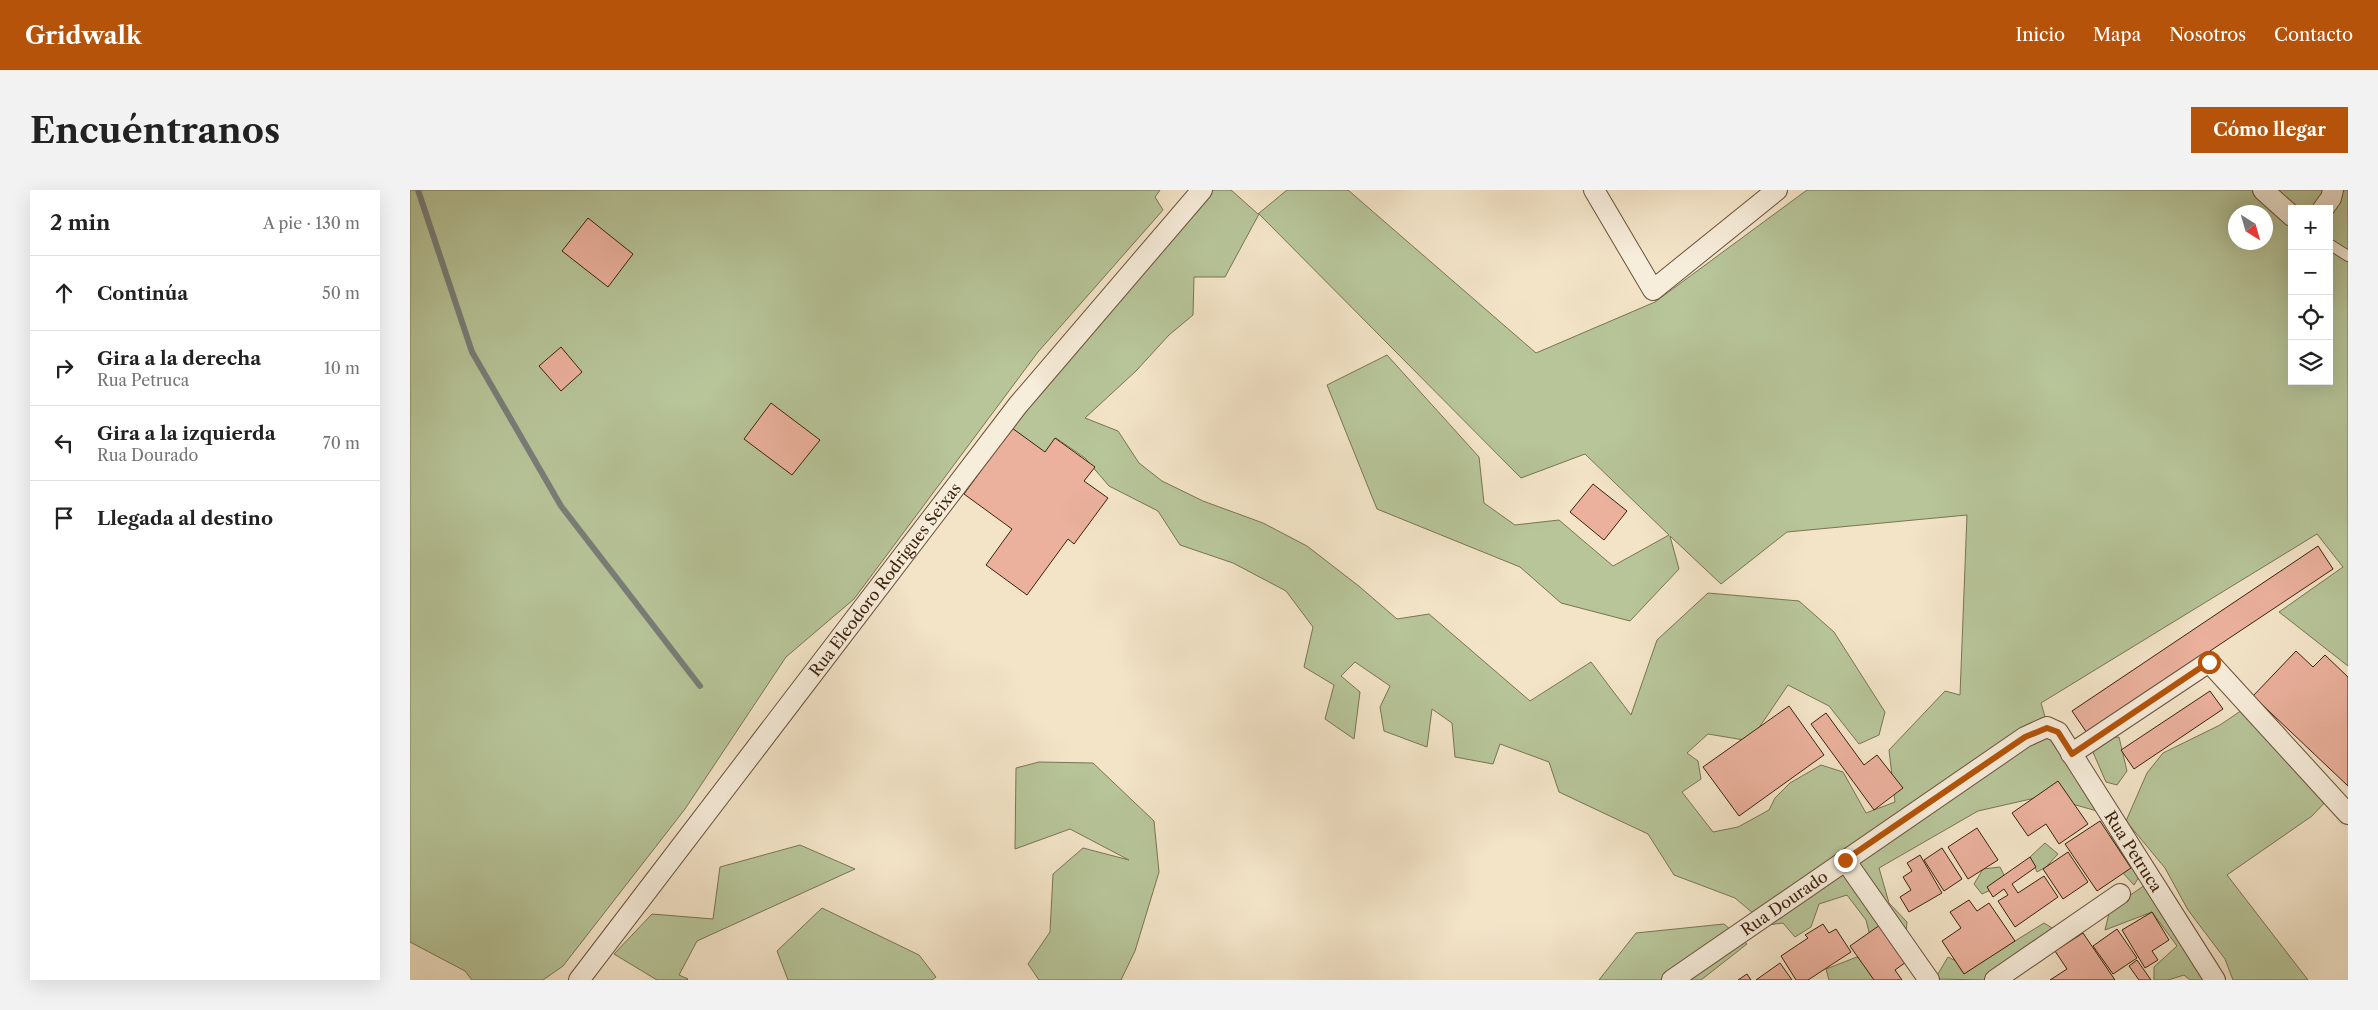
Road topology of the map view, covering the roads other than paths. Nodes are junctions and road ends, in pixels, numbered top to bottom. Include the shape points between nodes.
1 (1202, 190) edge
2 (1594, 190) edge
3 (1777, 190) edge
4 (2263, 190) edge
5 (2333, 190) edge
6 (2326, 205) edge
7 (2288, 212) edge
8 (2333, 247) edge
9 (2348, 256) edge
10 (2047, 728) joint
11 (2072, 754) junction
12 (2348, 814) edge
13 (1845, 860) junction
14 (2120, 894) dead end
15 (579, 980) edge
16 (1672, 980) edge
17 (1929, 980) edge
18 (1995, 980) edge
19 (2215, 980) edge

1 - 15 street, Rua Eleodoro Rodrigues Seixas via 1018,405
2 - 3 street via 1654,290
4 - 7 street
5 - 6 street
8 - 9 lane
10 - 11 street, Rua Petruca via 2058,732
10 - 13 street, Rua Dourado via 2025,737
11 - 12 street via 2209,662
11 - 19 street, Rua Petruca
13 - 16 street, Rua Dourado
13 - 17 street
14 - 18 street

